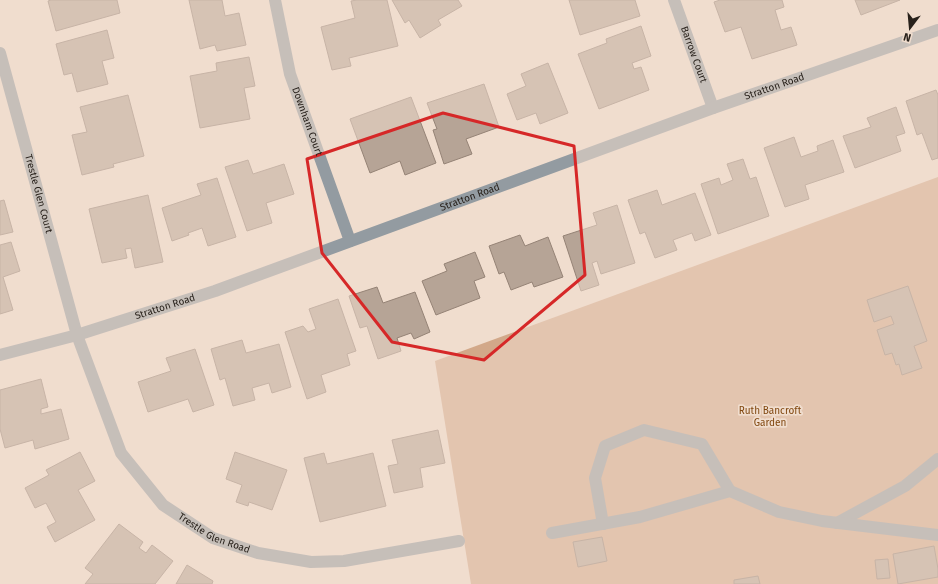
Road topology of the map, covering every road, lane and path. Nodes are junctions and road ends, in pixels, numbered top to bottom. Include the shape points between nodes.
1 (275, 0) edge
2 (674, 0) edge
3 (938, 30) edge
4 (0, 53) edge
5 (713, 108) junction
6 (350, 241) junction
7 (77, 335) junction
8 (0, 355) edge
9 (938, 459) edge
10 (730, 491) junction
11 (837, 523) junction
12 (603, 524) junction
13 (552, 533) dead end
14 (938, 535) edge
15 (459, 541) dead end

1 - 6 street, Downham Court via 290,74
2 - 5 street, Barrow Court
3 - 5 street, Stratton Road
4 - 7 street, Trestle Glen Court
5 - 6 street, Stratton Road
6 - 7 street, Stratton Road via 214,291
7 - 8 street, Stratton Road
7 - 15 street, Trestle Glen Road via 121,453 163,505 213,538 258,553 311,562 344,561
9 - 11 street via 905,486
10 - 11 street via 780,512
10 - 12 street via 640,517
10 - 12 street via 702,444 644,430 605,446 595,478
11 - 14 street
12 - 13 street

